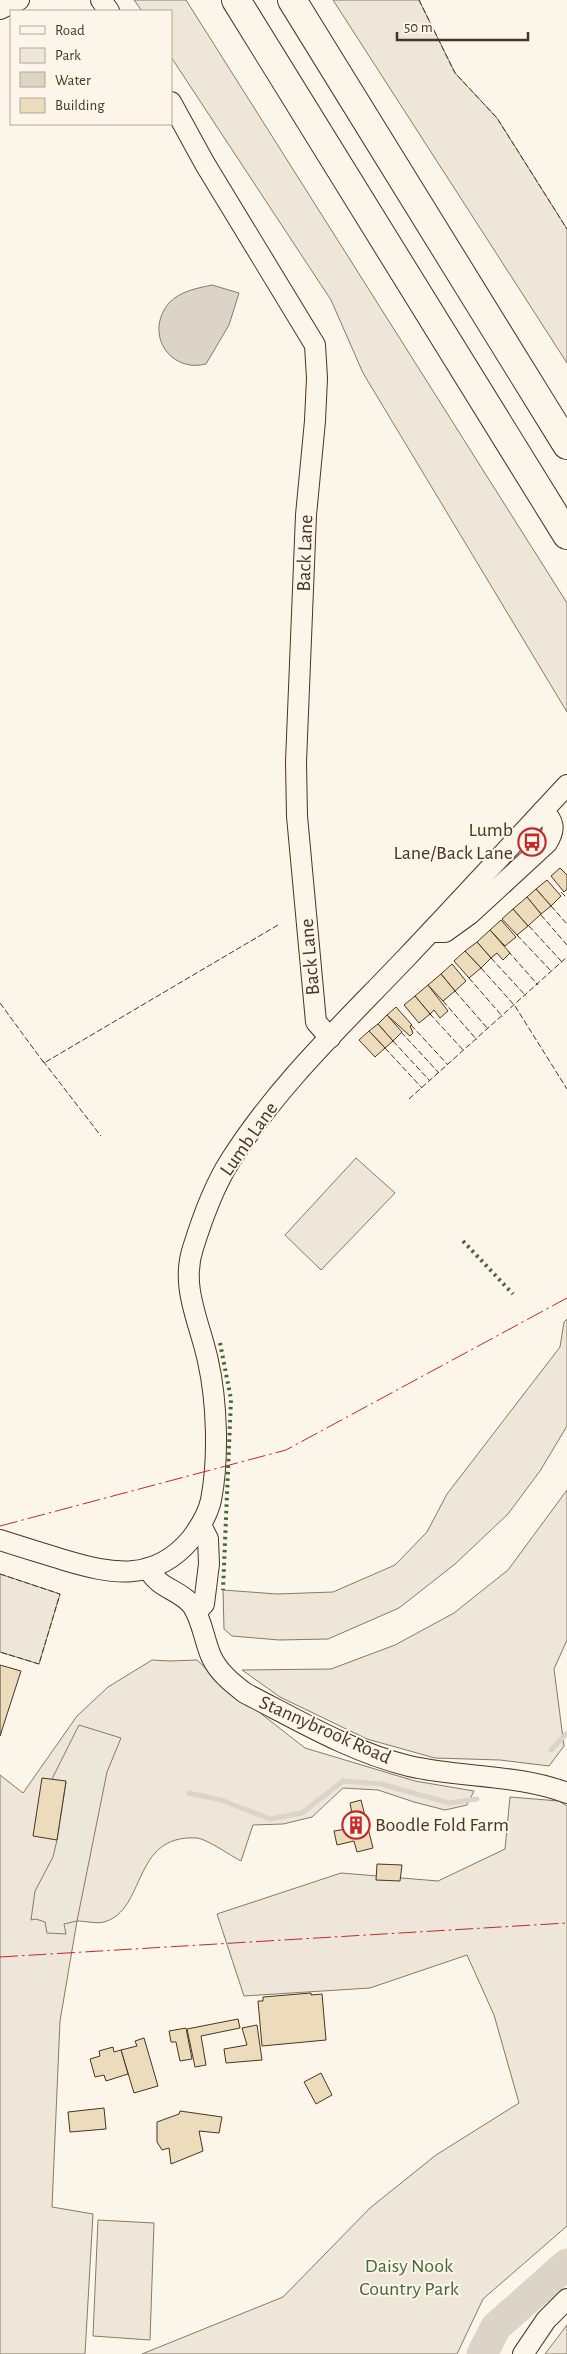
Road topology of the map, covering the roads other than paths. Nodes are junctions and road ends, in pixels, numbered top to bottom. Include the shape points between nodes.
1 (19, 0) edge
2 (236, 0) edge
3 (292, 0) edge
4 (0, 9) edge
5 (172, 104) edge
6 (567, 445) edge
7 (567, 535) edge
8 (567, 785) edge
9 (330, 1038) junction
10 (201, 1525) junction
11 (0, 1540) edge
12 (148, 1568) junction
13 (196, 1612) junction
14 (567, 1793) edge
15 (567, 2300) edge
16 (523, 2354) edge

1 - 4 street
2 - 7 highway
3 - 6 highway
5 - 9 street, Back Lane via 315,345 317,378 306,515 296,762 297,816 316,1022
8 - 9 street, Lumb Lane
9 - 10 street, Lumb Lane via 274,1102 229,1163 192,1252 188,1272 190,1295 213,1387 211,1501
10 - 12 street, Lumb Lane via 177,1552
10 - 13 street via 208,1539 209,1564 204,1604
11 - 12 street via 99,1570 112,1572
12 - 13 street, Stannybrook Road via 154,1580 190,1603
13 - 14 street, Stannybrook Road via 211,1656 230,1682 321,1732 373,1756 410,1766 528,1782
15 - 16 street via 546,2320

